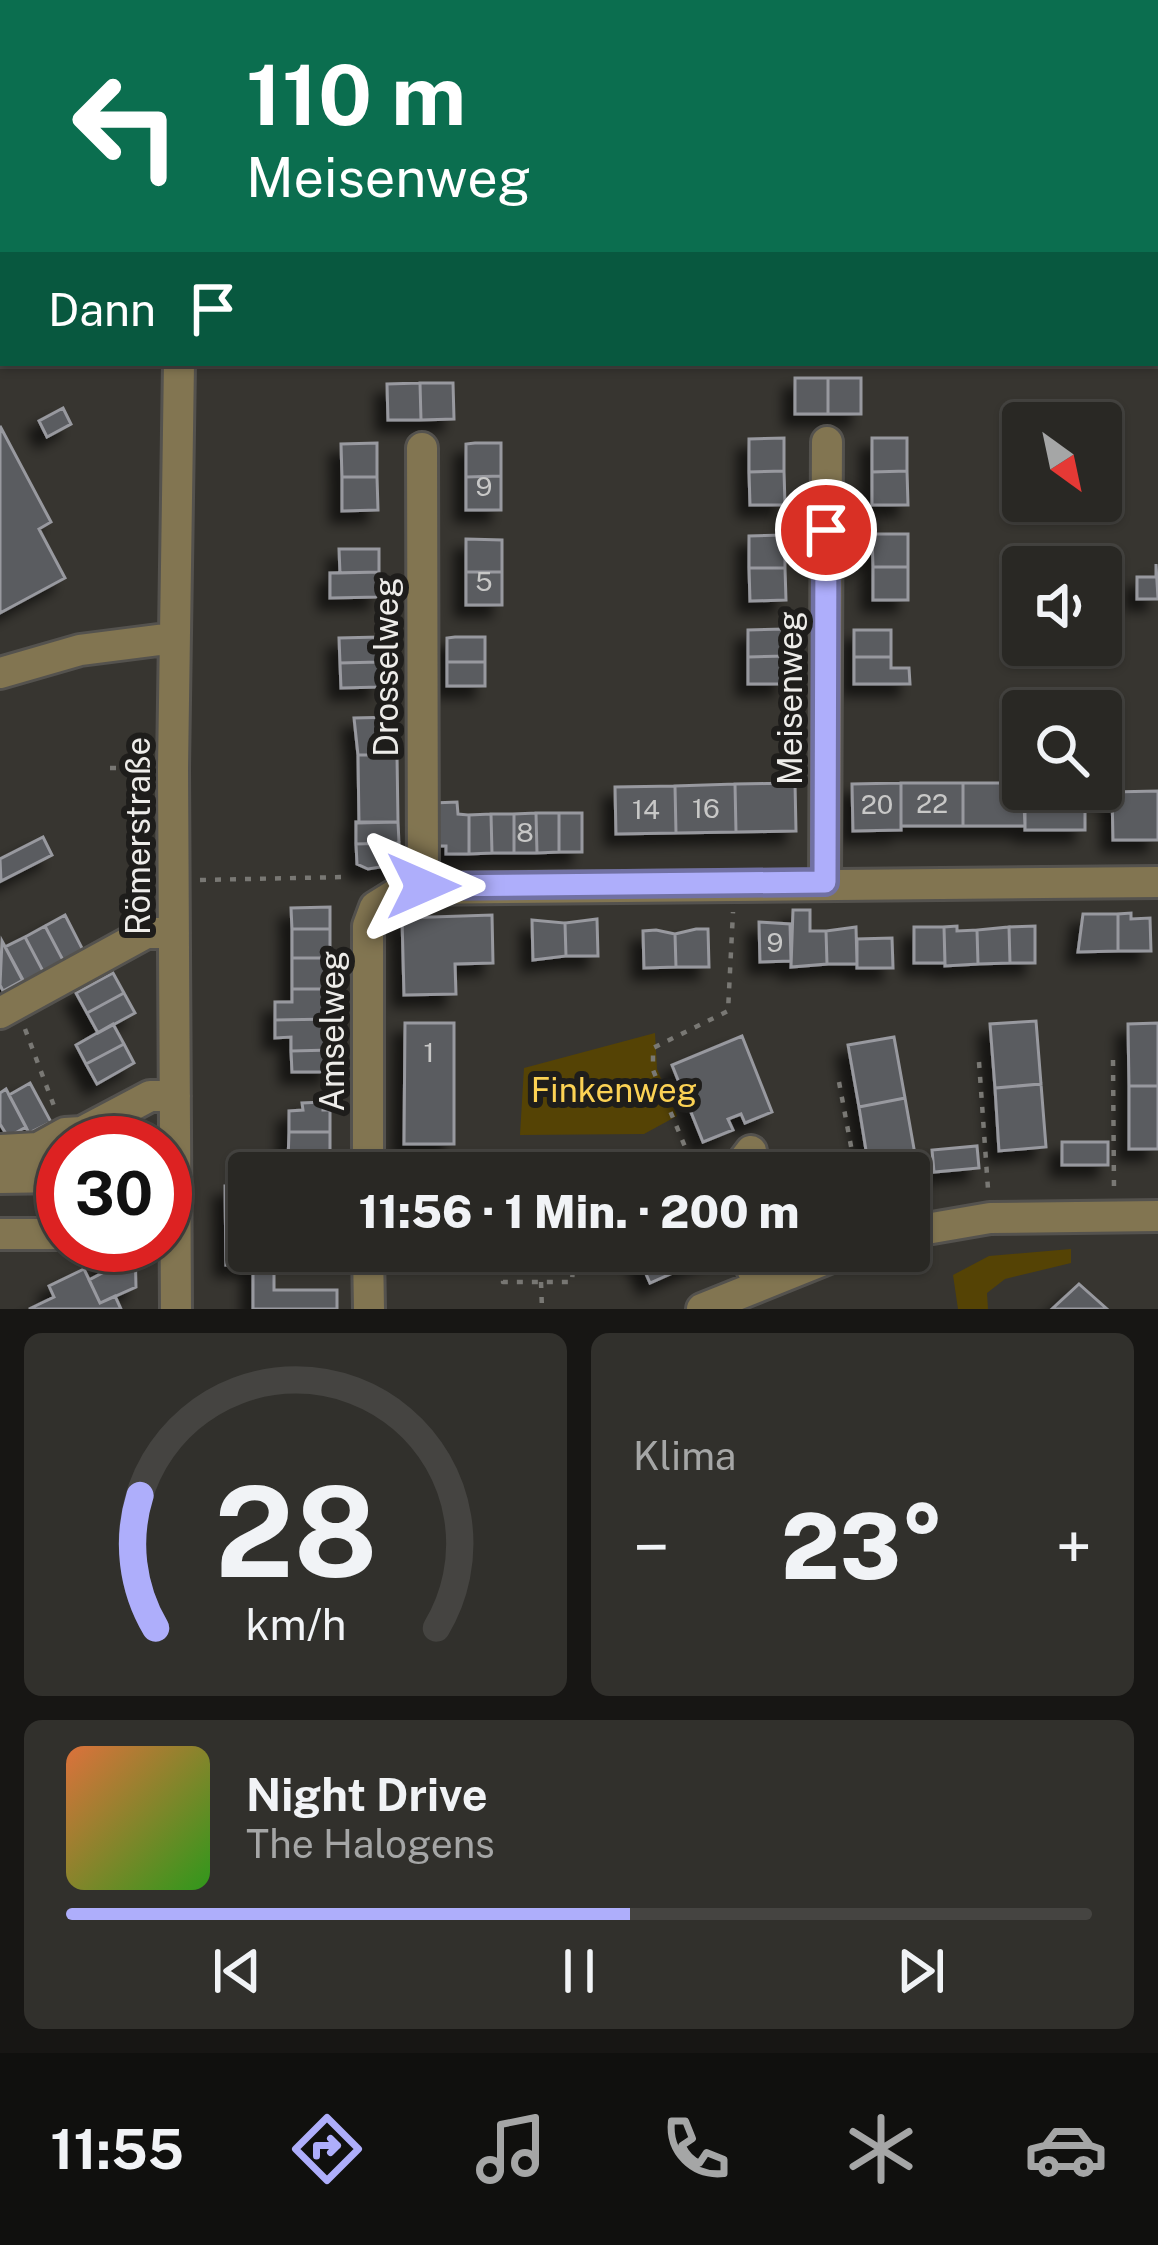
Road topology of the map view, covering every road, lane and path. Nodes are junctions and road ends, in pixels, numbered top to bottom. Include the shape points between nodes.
1 (178, 366) edge
2 (827, 442) dead end
3 (422, 448) dead end
4 (174, 638) junction
5 (0, 673) edge
6 (110, 768) dead end
7 (173, 769) junction
8 (344, 877) dead end
9 (174, 880) junction
10 (825, 882) junction
11 (1158, 882) edge
12 (733, 883) junction
13 (423, 886) junction
14 (174, 933) junction
15 (6, 1010) edge
16 (1113, 1060) dead end
17 (979, 1062) dead end
18 (839, 1082) dead end
19 (175, 1096) junction
20 (56, 1116) edge
21 (112, 1116) edge
22 (174, 1116) edge
23 (36, 1148) edge
24 (0, 1150) edge
25 (368, 1152) edge
26 (687, 1152) edge
27 (852, 1152) edge
28 (36, 1177) edge
29 (0, 1178) edge
30 (1114, 1216) junction
31 (1158, 1216) edge
32 (991, 1218) junction
33 (930, 1228) edge
34 (0, 1234) edge
35 (36, 1234) edge
36 (174, 1272) edge
37 (368, 1272) edge
38 (504, 1272) edge
39 (573, 1272) edge
40 (753, 1272) edge
41 (794, 1272) edge
42 (542, 1282) junction
43 (759, 1286) junction
44 (176, 1309) edge
45 (369, 1309) edge
46 (542, 1309) edge
47 (702, 1309) edge

1 - 4 street, Römerstraße
2 - 10 street, Meisenweg
3 - 13 street, Drosselweg
4 - 5 street via 80,650
4 - 7 street, Römerstraße
6 - 7 path
7 - 9 street, Römerstraße
8 - 9 path
9 - 14 street, Römerstraße
10 - 11 street
10 - 12 street
12 - 13 street
12 - 26 path via 728,1011 653,1048 653,1070
13 - 25 street, Amselweg via 388,896 368,926
14 - 15 street via 146,933
14 - 19 street, Römerstraße
15 - 20 path
16 - 30 path
17 - 32 path
18 - 27 path
19 - 21 street via 150,1096
19 - 22 street, Römerstraße
23 - 24 street
28 - 29 street
30 - 31 street
30 - 32 street
32 - 33 street
34 - 35 street
36 - 44 street, Römerstraße
37 - 45 street
38 - 42 path via 503,1282
39 - 42 path via 572,1282
40 - 43 street
41 - 43 street
42 - 46 path
43 - 47 street

